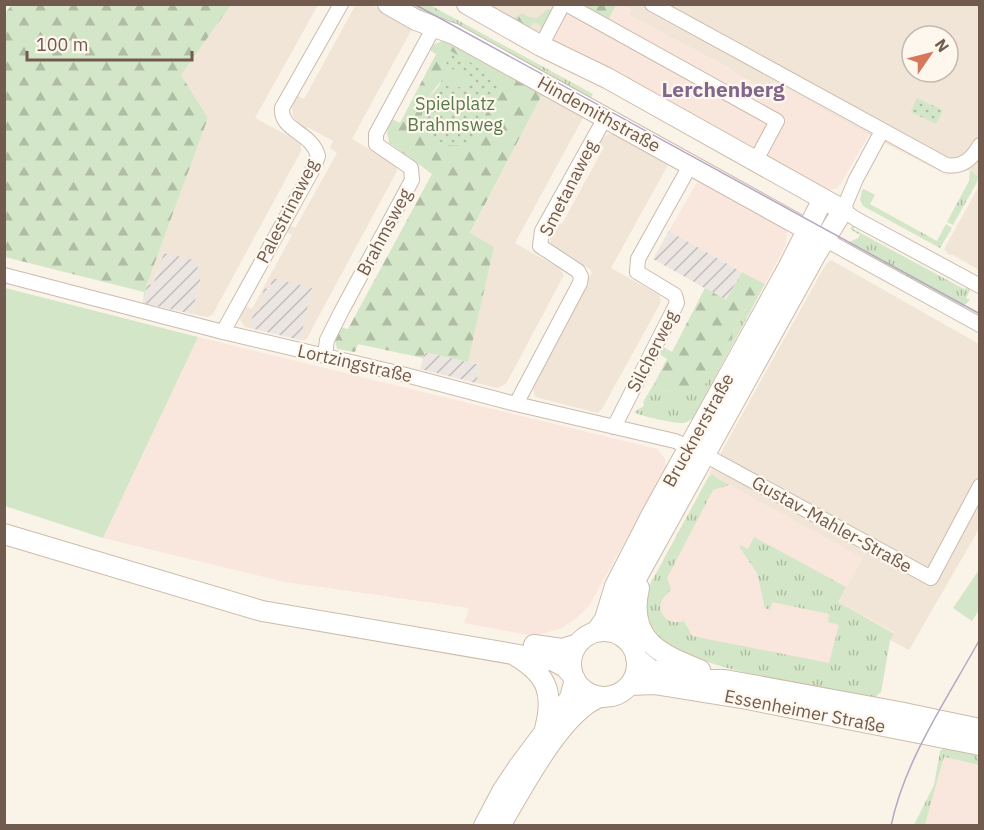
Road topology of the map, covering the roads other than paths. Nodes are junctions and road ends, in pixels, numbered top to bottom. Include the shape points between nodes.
1 (341, 4) edge
2 (388, 4) edge
3 (467, 4) edge
4 (564, 4) edge
5 (652, 4) edge
6 (434, 27) junction
7 (541, 46) junction
8 (605, 118) junction
9 (882, 131) junction
10 (980, 145) edge
11 (755, 162) junction
12 (691, 164) junction
13 (855, 179) junction
14 (823, 199) junction
15 (850, 208) junction
16 (806, 230) junction
17 (826, 240) junction
18 (4, 275) edge
19 (980, 286) edge
20 (980, 325) edge
21 (223, 332) junction
22 (325, 355) junction
23 (516, 404) junction
24 (614, 427) junction
25 (697, 451) junction
26 (980, 486) edge
27 (4, 534) edge
28 (652, 551) junction
29 (202, 594) junction
30 (596, 632) junction
31 (624, 638) junction
32 (578, 644) junction
33 (510, 653) junction
34 (636, 658) junction
35 (574, 678) junction
36 (725, 680) junction
37 (630, 685) junction
38 (600, 697) junction
39 (545, 729) junction
40 (980, 729) edge
41 (980, 745) edge
42 (484, 825) edge
43 (500, 825) edge

1 - 21 street, Palestrinaweg via 282,108 285,122 312,142 318,156
2 - 6 main road, Hindemithstraße
3 - 7 main road, Hindemithstraße
4 - 7 street
4 - 11 street via 777,121
5 - 9 street
6 - 8 main road, Hindemithstraße via 454,34
6 - 22 street, Brahmsweg via 376,134 376,144 411,168 412,180 327,340
7 - 11 main road, Hindemithstraße via 607,78
8 - 12 main road, Hindemithstraße
8 - 23 street, Smetanaweg via 542,231 540,246 578,271 580,283
9 - 10 street via 952,166 968,161
9 - 13 street
11 - 14 main road, Hindemithstraße
12 - 16 main road, Hindemithstraße
12 - 24 street, Silcherweg via 638,259 637,272 675,295 677,303
13 - 14 street via 837,197
13 - 15 street
14 - 15 main road, Hindemithstraße
14 - 16 main road
15 - 17 main road
15 - 19 street, Hindemithstraße
16 - 17 main road, Hindemithstraße
16 - 25 main road, Brucknerstraße
17 - 20 street, Hindemithstraße
17 - 25 main road, Brucknerstraße
18 - 21 street, Lortzingstraße
21 - 22 street, Lortzingstraße
22 - 23 street, Lortzingstraße
23 - 24 street, Lortzingstraße
24 - 25 street, Lortzingstraße
25 - 26 street, Gustav-Mahler-Straße via 931,578
25 - 28 main road, Brucknerstraße
25 - 30 main road, Brucknerstraße via 652,514
27 - 29 main road
28 - 31 main road, Brucknerstraße via 620,615
28 - 36 main road via 635,604 645,638 670,658
29 - 32 main road via 554,649
29 - 33 main road via 307,620
30 - 31 main road via 611,632
30 - 32 main road
31 - 34 main road
32 - 35 main road via 572,656
33 - 35 main road via 560,663
33 - 39 main road via 534,669 545,683 550,706
34 - 36 main road, Essenheimer Straße via 651,670 702,680
34 - 37 main road via 636,672
35 - 38 main road via 585,691
35 - 39 main road via 570,698
36 - 40 main road, Essenheimer Straße
37 - 38 main road via 616,695
37 - 41 main road, Essenheimer Straße via 654,684 747,699
38 - 43 main road via 581,707 563,728
39 - 42 main road

